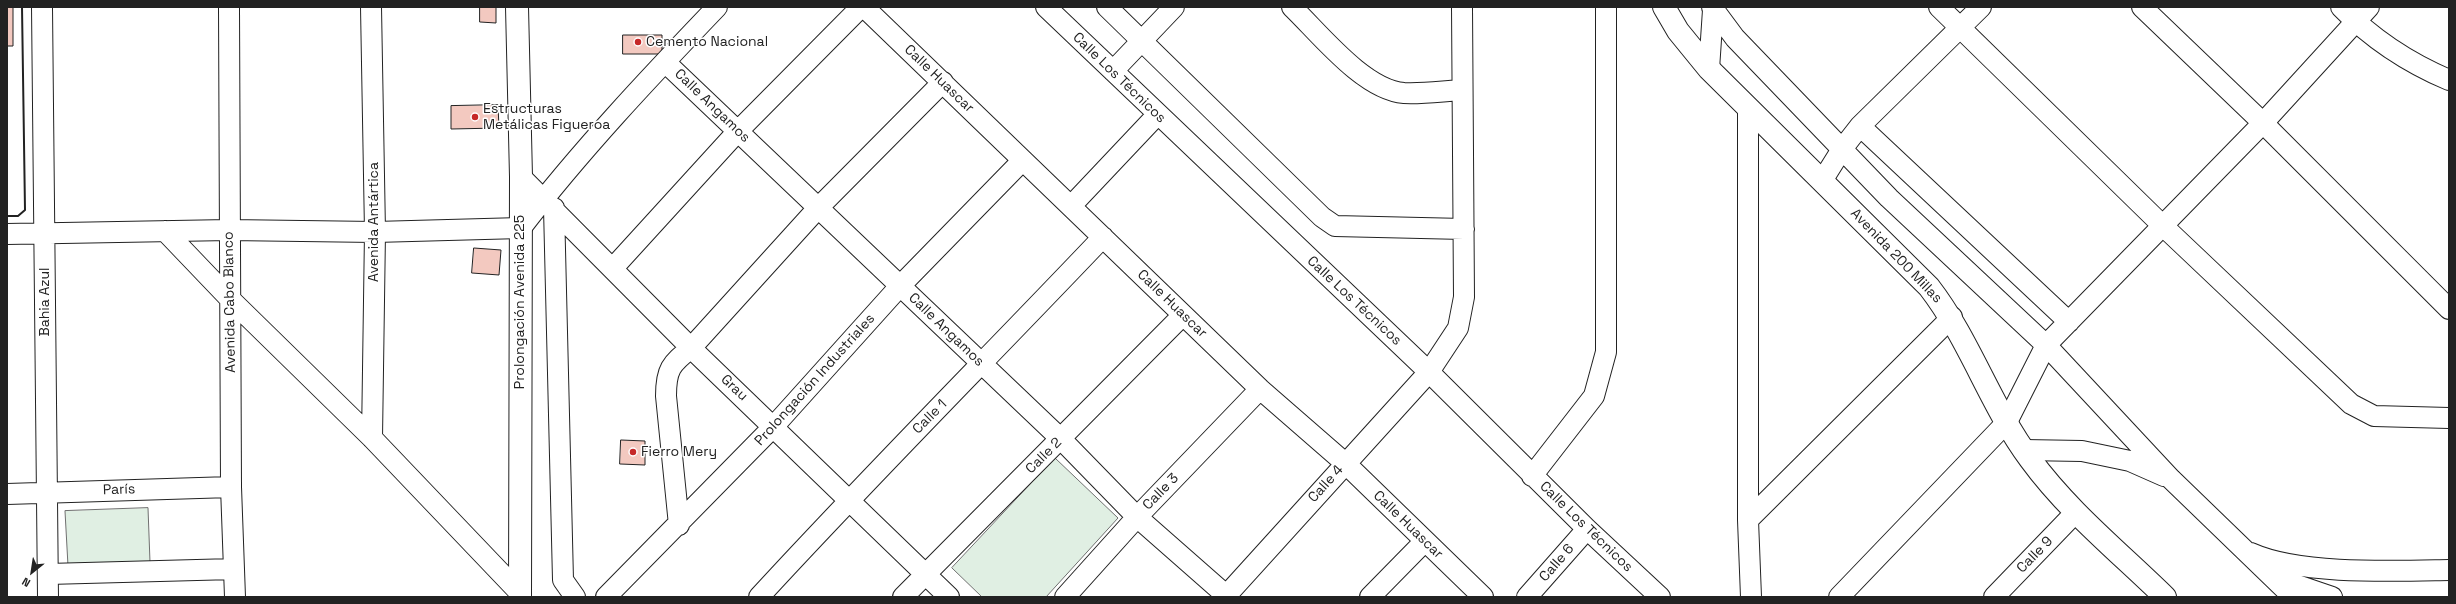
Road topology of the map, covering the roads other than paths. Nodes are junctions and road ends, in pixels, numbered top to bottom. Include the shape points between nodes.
1 (42, 7) edge
2 (229, 7) edge
3 (371, 7) edge
4 (517, 7) edge
5 (717, 7) edge
6 (863, 7) edge
7 (1046, 7) edge
8 (1107, 7) edge
9 (1174, 7) edge
10 (1292, 7) edge
11 (1462, 7) edge
12 (1606, 7) edge
13 (1664, 7) edge
14 (1939, 7) edge
15 (1982, 7) edge
16 (2142, 7) edge
17 (2341, 7) edge
18 (2369, 7) edge
19 (1712, 8) edge
20 (2355, 21) junction
21 (1960, 29) junction
22 (1141, 41) junction
23 (665, 62) junction
24 (1709, 69) junction
25 (1113, 71) junction
26 (2449, 80) edge
27 (943, 82) junction
28 (1462, 90) junction
29 (1748, 108) junction
30 (1157, 115) junction
31 (2263, 123) junction
32 (1860, 126) junction
33 (738, 131) junction
34 (1842, 149) junction
35 (1022, 161) junction
36 (521, 177) junction
37 (1822, 181) junction
38 (549, 203) junction
39 (1071, 206) junction
40 (818, 208) junction
41 (2162, 225) junction
42 (521, 228) junction
43 (1464, 229) junction
44 (229, 230) junction
45 (165, 231) junction
46 (375, 232) junction
47 (7, 234) edge
48 (45, 234) junction
49 (1103, 237) junction
50 (613, 268) junction
51 (900, 286) junction
52 (231, 300) junction
53 (2449, 309) edge
54 (1183, 315) junction
55 (1952, 317) junction
56 (2069, 322) junction
57 (2046, 345) junction
58 (691, 348) junction
59 (982, 364) junction
60 (1429, 372) junction
61 (1260, 389) junction
62 (2449, 418) edge
63 (2006, 422) junction
64 (774, 426) junction
65 (372, 438) junction
66 (1061, 439) junction
67 (2024, 450) junction
68 (1345, 463) junction
69 (1532, 476) junction
70 (2171, 479) junction
71 (231, 486) junction
72 (47, 493) junction
73 (7, 494) edge
74 (849, 498) junction
75 (2075, 513) junction
76 (1137, 517) junction
77 (1748, 520) junction
78 (679, 525) junction
79 (1587, 529) junction
80 (1424, 542) junction
81 (2244, 550) junction
82 (234, 569) junction
83 (2449, 570) edge
84 (48, 574) junction
85 (924, 574) junction
86 (2272, 576) junction
87 (2156, 594) edge
88 (520, 595) edge
89 (1226, 596) edge
90 (48, 597) edge
91 (235, 597) edge
92 (575, 597) edge
93 (606, 597) edge
94 (759, 597) edge
95 (903, 597) edge
96 (949, 597) edge
97 (1065, 597) edge
98 (1370, 597) edge
99 (1483, 597) edge
100 (1527, 597) edge
101 (1660, 597) edge
102 (1752, 597) edge
103 (1839, 597) edge
104 (1994, 597) edge
105 (2293, 597) edge
106 (2332, 597) edge

1 - 48 street, Bahia Azul
2 - 44 street, Avenida Cabo Blanco
3 - 46 street, Avenida Antártica
4 - 36 main road, Prolongación Avenida 225
5 - 23 street
6 - 27 street, Calle Huascar
6 - 33 street
7 - 25 street, Calle Los Técnicos
8 - 22 street
9 - 22 street
10 - 28 street via 1365,78 1385,89 1404,93
11 - 28 street, Calle 4
12 - 69 street via 1606,352 1594,396
13 - 24 main road, Avenida 200 Millas via 1678,31
14 - 21 street
15 - 21 street
16 - 31 street
17 - 20 street
18 - 20 street
19 - 24 street
19 - 34 street via 1735,38
20 - 26 street via 2397,52
20 - 31 street
21 - 32 street
21 - 41 street
22 - 25 street
22 - 43 street via 1322,217 1335,226
23 - 33 street, Calle Angamos
23 - 38 street
24 - 29 main road, Avenida 200 Millas
25 - 30 street, Calle Los Técnicos
27 - 35 street, Calle Huascar
27 - 40 street
28 - 43 street, Calle 4
29 - 37 main road, Avenida 200 Millas
29 - 77 street
30 - 39 street
30 - 60 street, Calle Los Técnicos
31 - 41 street
31 - 53 street
32 - 34 street
32 - 56 street
33 - 40 street, Calle Angamos
33 - 50 street
34 - 37 street
34 - 57 street via 1889,198
35 - 39 street, Calle Huascar
35 - 51 street, Prolongación Industriales
36 - 38 street, Grau
36 - 42 main road, Prolongación Avenida 225
37 - 55 main road, Avenida 200 Millas via 1929,287
38 - 42 street
38 - 50 street, Grau
38 - 92 street via 563,580
39 - 49 street, Calle Huascar
40 - 51 street, Calle Angamos
40 - 58 street
41 - 56 street
41 - 62 street via 2351,404 2374,416
42 - 46 street
42 - 88 main road, Prolongación Avenida 225
43 - 60 street, Calle 4 via 1464,297 1458,328
44 - 45 street
44 - 46 street
44 - 52 street, Avenida Cabo Blanco
45 - 48 street
45 - 52 street
46 - 65 street, Avenida Antártica
47 - 48 street
48 - 72 street, Bahia Azul
49 - 54 street, Calle Huascar
49 - 59 street, Calle 1
50 - 58 street, Grau
51 - 59 street, Calle Angamos
51 - 64 street, Prolongación Industriales
52 - 65 street
52 - 71 street, Avenida Cabo Blanco
54 - 61 street, Calle Huascar
54 - 66 street, Calle 2
55 - 63 main road, Avenida 200 Millas
55 - 77 street
56 - 57 street
57 - 63 street
57 - 70 street
58 - 64 street, Grau
58 - 78 street via 675,361 666,376
59 - 66 street, Calle Angamos
59 - 74 street, Calle 1
60 - 68 street, Calle 4
60 - 69 street, Calle Los Técnicos
61 - 68 street, Calle Huascar
61 - 76 street, Calle 3
63 - 67 main road, Avenida 200 Millas
63 - 103 street
64 - 74 street, Grau
64 - 78 street, Prolongación Industriales
65 - 88 street
66 - 76 street, Calle Angamos
66 - 85 street, Calle 2
67 - 70 street via 2082,451 2130,461
67 - 75 main road, Avenida 200 Millas
68 - 80 street, Calle Huascar
68 - 89 street, Calle 4
69 - 79 street, Calle Los Técnicos
70 - 81 street
71 - 72 street, París
71 - 82 street, Avenida Cabo Blanco
72 - 73 street, París
72 - 84 street, Bahia Azul
74 - 85 street, Grau
74 - 94 street, Calle 1
75 - 87 main road, Avenida 200 Millas
75 - 104 street, Calle 9
76 - 89 street, Calle Angamos
76 - 97 street, Calle 3
77 - 102 street
78 - 93 street, Prolongación Industriales
79 - 100 street, Calle 6
79 - 101 street, Calle Los Técnicos
80 - 98 street
80 - 99 street, Calle Huascar
81 - 83 street via 2266,560 2300,566
81 - 86 street
82 - 84 street
82 - 91 street, Avenida Cabo Blanco
84 - 90 street, Bahia Azul
85 - 95 street, Calle 2
85 - 96 street, Grau
86 - 105 street
86 - 106 street

